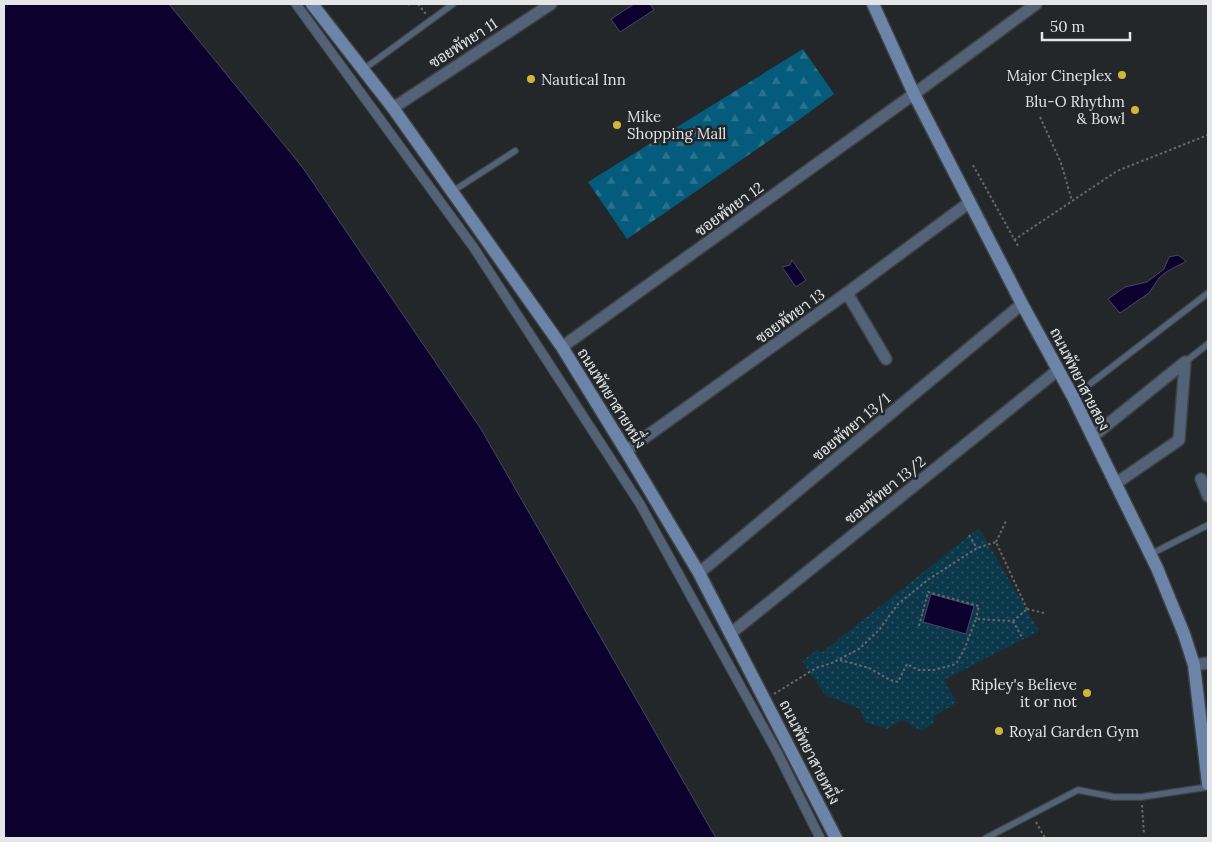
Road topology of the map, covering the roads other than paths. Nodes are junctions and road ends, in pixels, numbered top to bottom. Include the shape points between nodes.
1 (296, 4) edge
2 (312, 4) edge
3 (452, 4) edge
4 (551, 4) edge
5 (873, 4) edge
6 (1036, 4) edge
7 (363, 70) junction
8 (914, 94) junction
9 (393, 108) junction
10 (515, 151) dead end
11 (451, 192) junction
12 (970, 202) junction
13 (848, 293) junction
14 (1208, 293) edge
15 (1022, 304) junction
16 (1208, 344) edge
17 (562, 347) junction
18 (886, 359) dead end
19 (1185, 362) junction
20 (1058, 370) junction
21 (1073, 397) junction
22 (1092, 437) junction
23 (626, 451) junction
24 (1201, 479) dead end
25 (1115, 484) junction
26 (1208, 496) edge
27 (1208, 525) edge
28 (1151, 554) junction
29 (699, 573) junction
30 (730, 634) junction
31 (1208, 664) edge
32 (1194, 665) junction
33 (1208, 786) edge
34 (820, 838) edge
35 (836, 838) edge
36 (986, 838) edge

1 - 34 street via 474,248 640,504 778,754
2 - 7 main road, ถนนพัทยาสายหนึ่ง
3 - 7 lane
4 - 9 street, ซอยพัทยา 11
5 - 8 main road, ถนนพัทยาสายสอง
6 - 8 street, ซอยพัทยา 12
7 - 9 main road, ถนนพัทยาสายหนึ่ง
8 - 12 main road, ถนนพัทยาสายสอง
8 - 17 street, ซอยพัทยา 12
9 - 11 main road, ถนนพัทยาสายหนึ่ง
10 - 11 lane
11 - 17 main road, ถนนพัทยาสายหนึ่ง
12 - 13 street, ซอยพัทยา 13
12 - 15 main road, ถนนพัทยาสายสอง
13 - 18 street
13 - 23 street, ซอยพัทยา 13
14 - 21 lane
15 - 20 main road, ถนนพัทยาสายสอง
15 - 29 street, ซอยพัทยา 13/1
16 - 19 lane
17 - 23 main road, ถนนพัทยาสายหนึ่ง
19 - 22 street
19 - 25 street via 1179,440
20 - 21 main road, ถนนพัทยาสายสอง
20 - 30 street, ซอยพัทยา 13/2
21 - 22 main road, ถนนพัทยาสายสอง
22 - 25 main road, ถนนพัทยาสายสอง
23 - 29 main road, ถนนพัทยาสายหนึ่ง
24 - 26 street
25 - 28 main road, ถนนพัทยาสายสอง
27 - 28 lane
28 - 32 main road, ถนนพัทยาสายสอง
29 - 30 main road, ถนนพัทยาสายหนึ่ง
30 - 35 main road, ถนนพัทยาสายหนึ่ง
31 - 32 street
32 - 33 main road, ถนนพัทยาสายสอง
33 - 36 lane via 1141,797 1078,790

